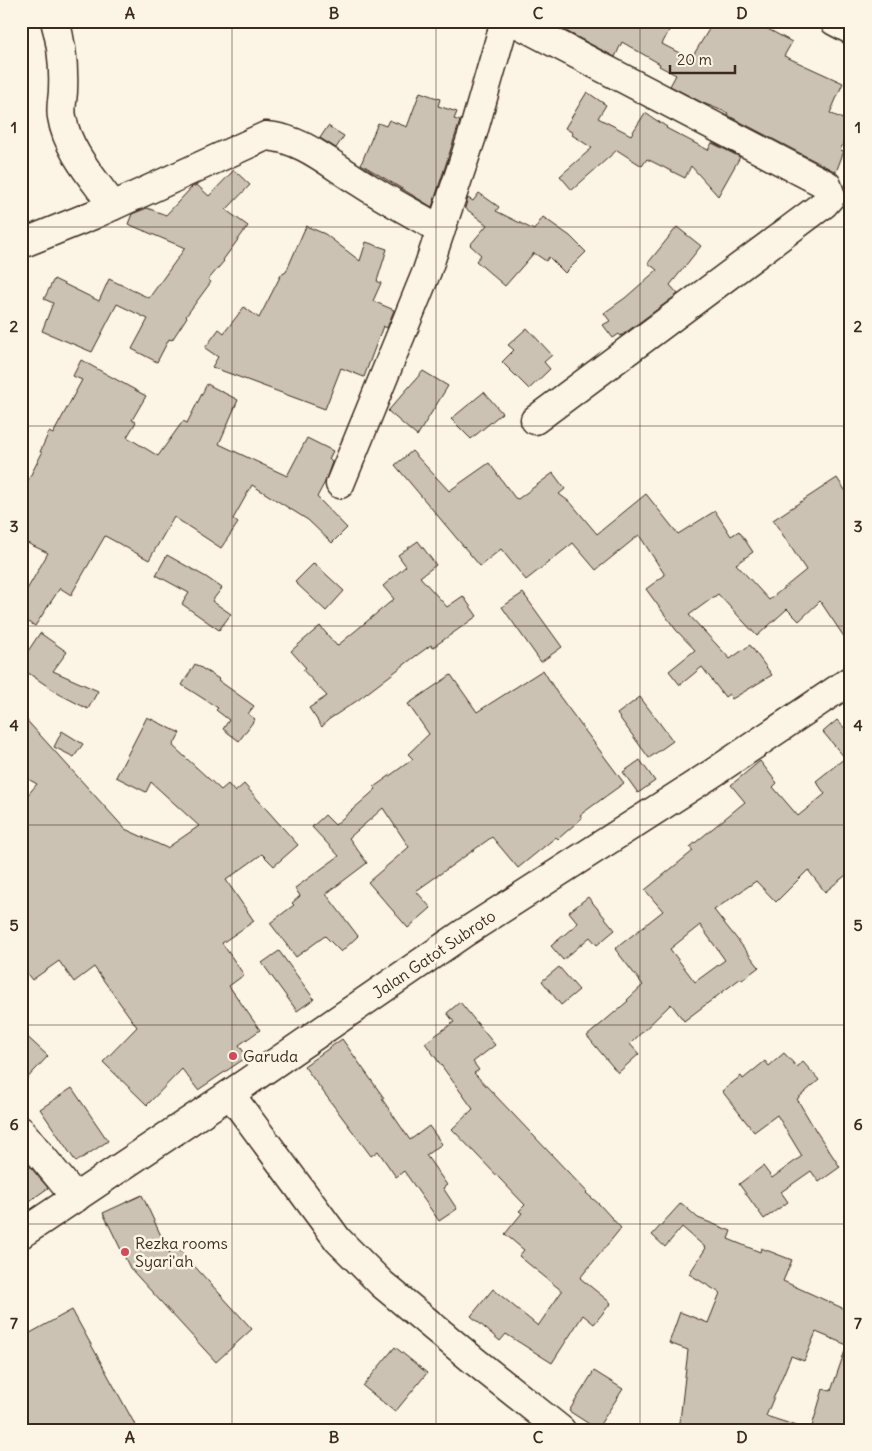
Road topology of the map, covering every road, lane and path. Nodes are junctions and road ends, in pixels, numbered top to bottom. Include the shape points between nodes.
1 (55, 21) edge
2 (505, 21) edge
3 (513, 21) edge
4 (834, 21) edge
5 (851, 30) edge
6 (113, 206) junction
7 (441, 230) junction
8 (21, 244) edge
9 (535, 420) dead end
10 (340, 484) dead end
11 (851, 680) edge
12 (230, 1094) junction
13 (21, 1130) edge
14 (76, 1198) junction
15 (21, 1234) edge
16 (562, 1430) edge

1 - 6 main road via 63,59 61,114 65,131
2 - 7 main road
3 - 9 main road via 827,185 830,196 824,204
4 - 5 main road
6 - 7 main road via 266,136 279,136 300,144
6 - 8 main road
7 - 10 main road
11 - 12 main road, Jalan Gatot Subroto via 464,933
12 - 14 main road, Jalan Gatot Subroto
12 - 16 main road via 338,1240 412,1310
13 - 14 main road
14 - 15 main road, Jalan Gatot Subroto

